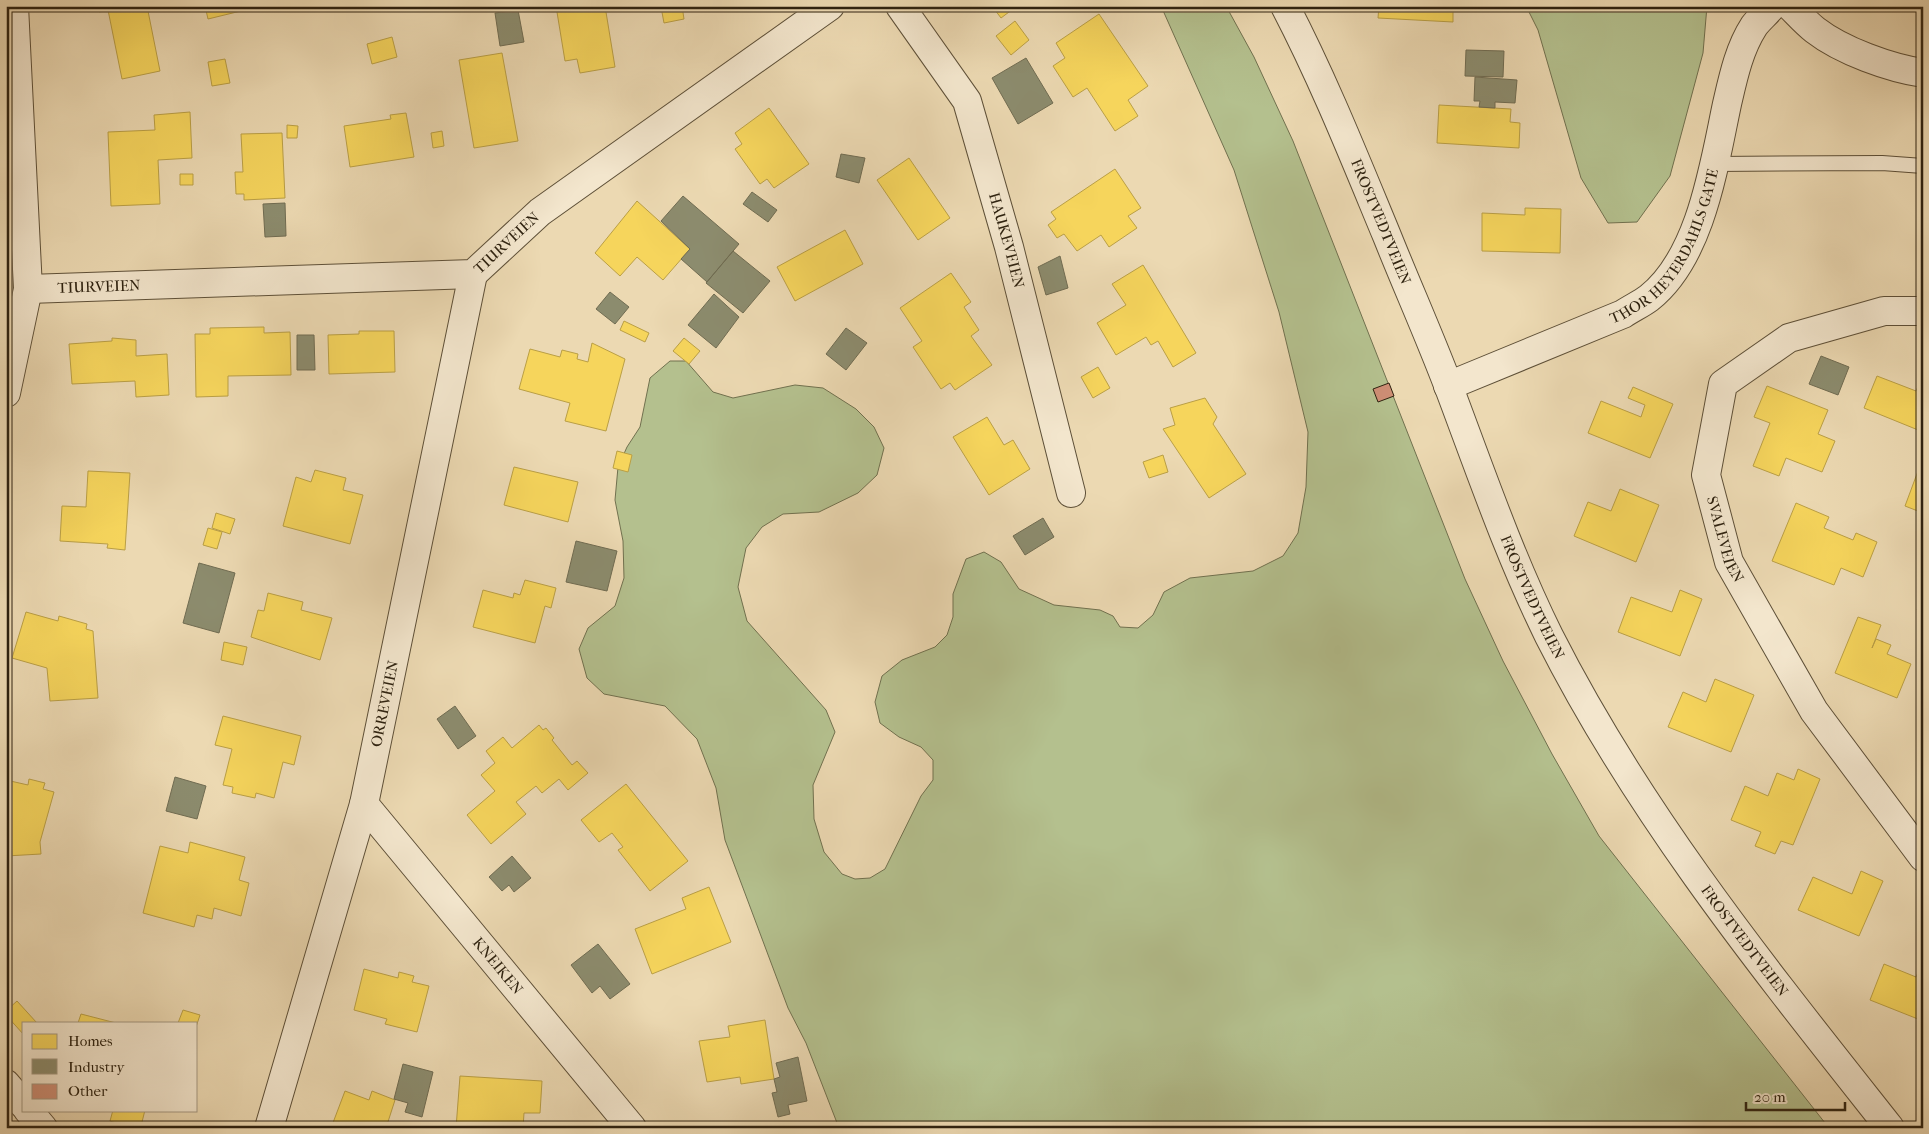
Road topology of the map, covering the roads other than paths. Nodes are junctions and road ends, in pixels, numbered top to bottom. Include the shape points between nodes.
1 (14, 6) edge
2 (830, 6) edge
3 (900, 6) edge
4 (1285, 6) edge
5 (1772, 6) edge
6 (1790, 6) edge
7 (1923, 73) edge
8 (1714, 164) junction
9 (1923, 166) edge
10 (473, 274) junction
11 (28, 289) junction
12 (1923, 311) edge
13 (1448, 386) junction
14 (6, 393) edge
15 (1071, 493) dead end
16 (364, 804) junction
17 (1923, 857) edge
18 (6, 1084) edge
19 (22, 1103) edge
20 (30, 1112) edge
21 (43, 1128) edge
22 (269, 1128) edge
23 (632, 1128) edge
24 (1890, 1128) edge

1 - 11 street
2 - 10 street, TIURVEIEN via 540,212
3 - 15 street, HAUKEVEIEN via 967,101 1009,246
4 - 13 street, FROSTVEDTVEIEN via 1347,139
5 - 8 street, THOR HEYERDAHLS GATE via 1754,26 1736,63
6 - 7 street via 1816,31 1851,50 1896,69
8 - 9 lane via 1882,163
8 - 13 street, THOR HEYERDAHLS GATE via 1697,225 1683,255 1650,297 1623,314
10 - 11 street, TIURVEIEN
10 - 16 street, ORREVEIEN
11 - 14 street
12 - 17 street, SVALEVEIEN via 1884,311 1789,338 1723,384 1706,475 1729,562 1814,711
13 - 24 street, FROSTVEDTVEIEN via 1515,563 1582,698 1635,787 1741,940
16 - 22 street, ORREVEIEN
16 - 23 street, KNEIKEN
18 - 19 street
20 - 21 street

